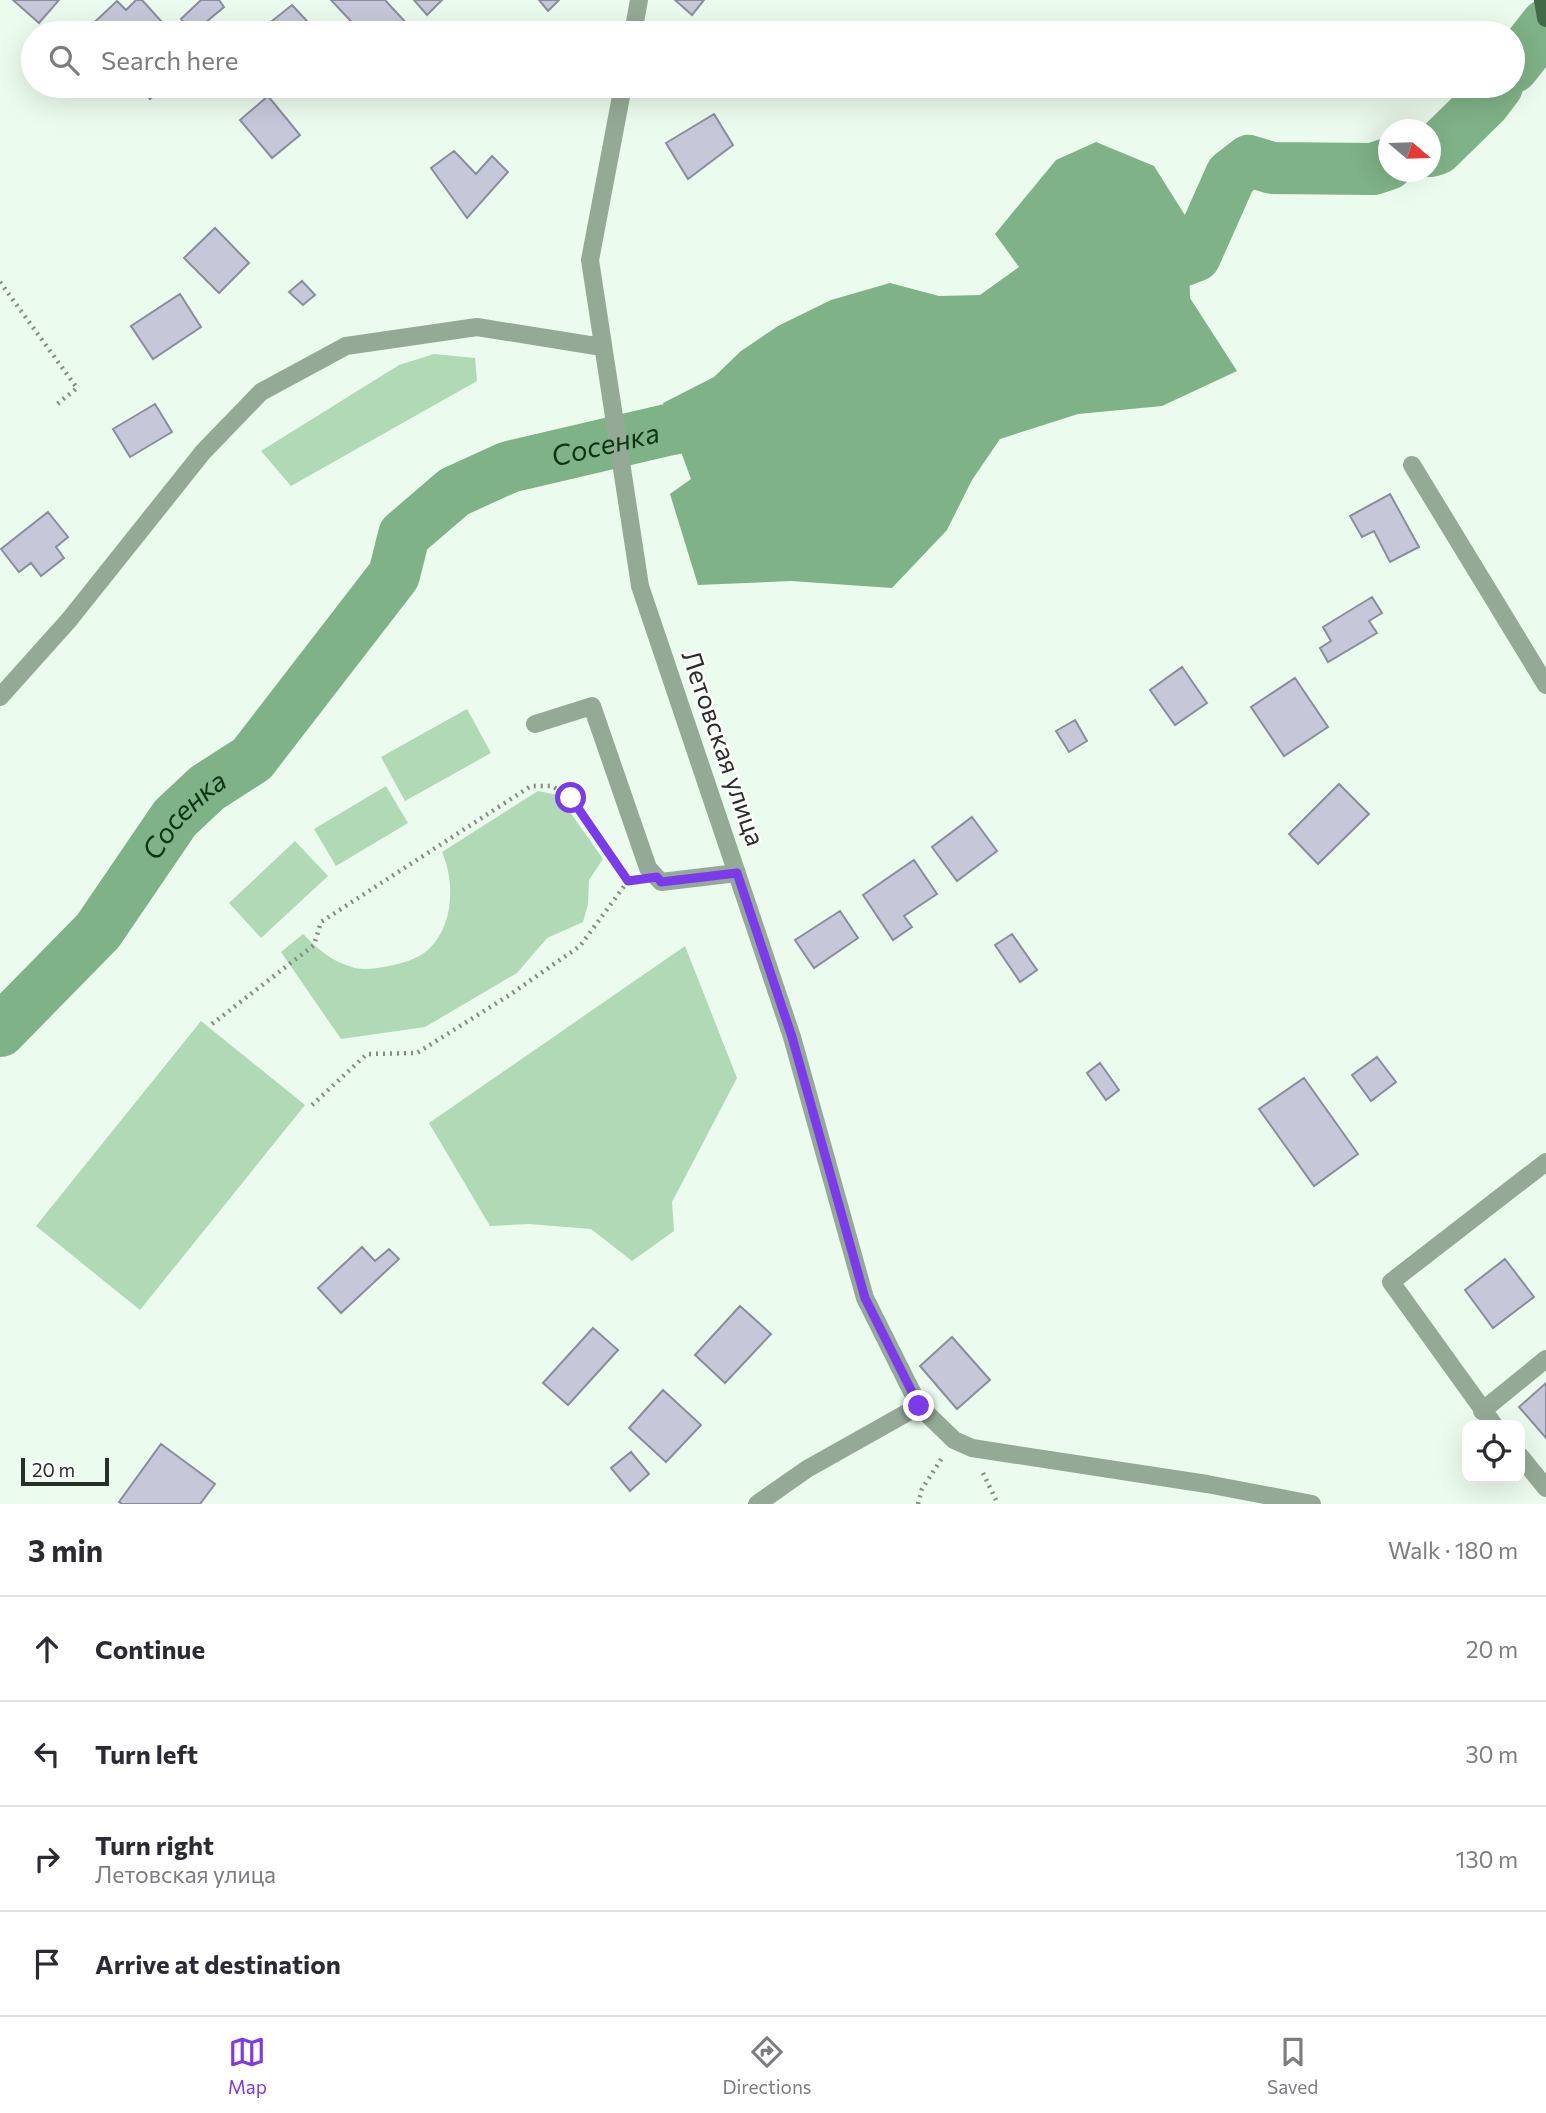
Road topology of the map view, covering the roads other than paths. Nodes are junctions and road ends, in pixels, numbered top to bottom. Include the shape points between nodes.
1 (639, 0) edge
2 (1543, 0) edge
3 (1546, 18) edge
4 (635, 21) edge
5 (621, 98) edge
6 (602, 348) junction
7 (1412, 465) dead end
8 (1546, 685) edge
9 (0, 697) edge
10 (536, 724) dead end
11 (737, 873) junction
12 (1546, 1163) edge
13 (1546, 1359) edge
14 (919, 1406) junction
15 (1482, 1411) junction
16 (1490, 1420) edge
17 (1525, 1462) edge
18 (1546, 1488) edge
19 (1233, 1497) edge
20 (757, 1504) edge
21 (1312, 1504) edge

1 - 4 street
2 - 3 main road
5 - 6 street, Летовская улица via 590,260
6 - 9 street via 477,327 346,346 261,392 203,452 69,620
6 - 11 street, Летовская улица via 640,586
7 - 8 street
10 - 11 street via 592,706 648,868 661,882
11 - 14 street, Летовская улица via 792,1037 865,1298
12 - 15 street via 1391,1282
13 - 15 street
14 - 19 street, Летовская улица via 954,1440 972,1448
14 - 20 street via 807,1469
15 - 16 street
17 - 18 street
19 - 21 street

